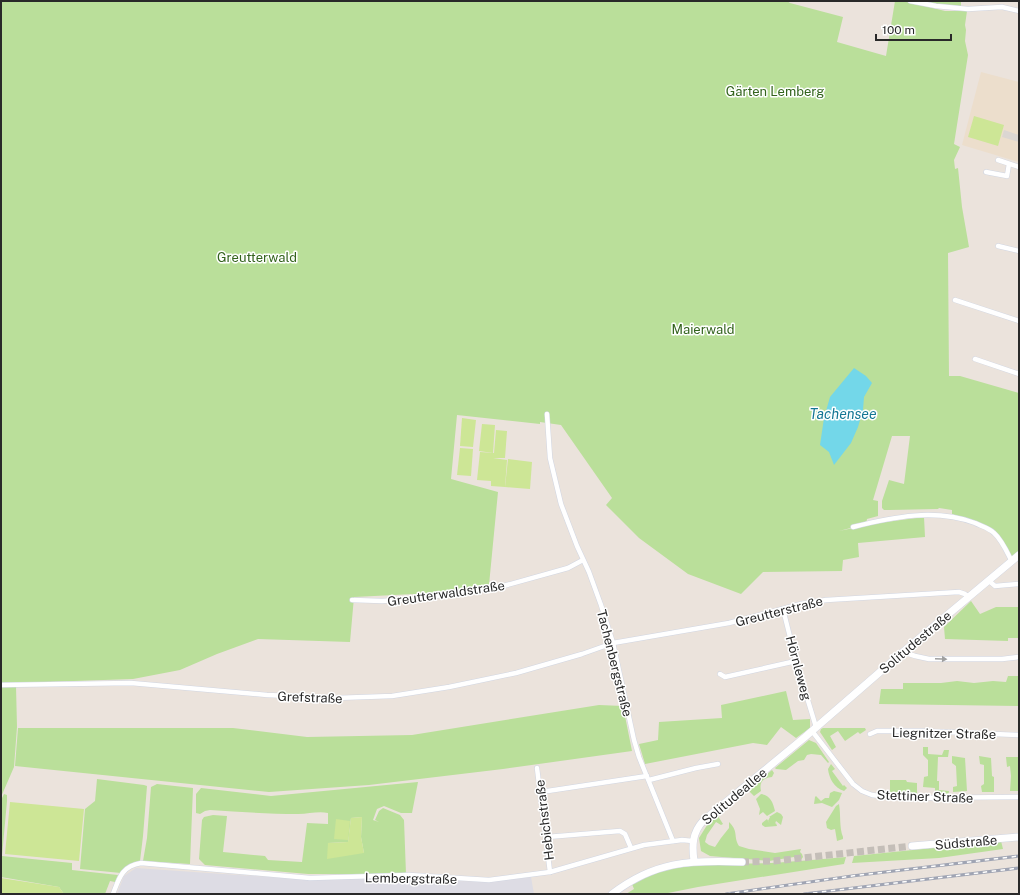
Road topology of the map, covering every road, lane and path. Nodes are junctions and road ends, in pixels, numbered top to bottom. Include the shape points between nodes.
1 (910, 1) edge
2 (1019, 11) edge
3 (998, 160) dead end
4 (1009, 164) junction
5 (1019, 167) edge
6 (986, 172) dead end
7 (998, 246) dead end
8 (1019, 251) edge
9 (955, 300) dead end
10 (1019, 321) edge
11 (975, 359) dead end
12 (1019, 374) edge
13 (547, 414) dead end
14 (853, 527) dead end
15 (1019, 555) edge
16 (583, 560) junction
17 (1012, 562) junction
18 (988, 580) junction
19 (1019, 584) edge
20 (969, 597) junction
21 (352, 600) dead end
22 (783, 609) junction
23 (613, 643) junction
24 (903, 652) junction
25 (1019, 657) edge
26 (796, 661) junction
27 (720, 674) dead end
28 (1, 686) edge
29 (814, 729) junction
30 (870, 734) dead end
31 (1019, 735) edge
32 (718, 764) dead end
33 (537, 768) dead end
34 (648, 778) junction
35 (541, 792) junction
36 (1019, 797) edge
37 (1019, 836) edge
38 (546, 837) junction
39 (693, 840) junction
40 (673, 841) junction
41 (912, 846) tunnel mouth
42 (631, 848) junction
43 (694, 861) junction
44 (742, 862) tunnel mouth
45 (550, 872) junction
46 (614, 892) edge
47 (113, 894) edge

1 - 2 street via 968,9 1002,7
3 - 4 street
4 - 5 street
4 - 6 street via 1007,176
7 - 8 street
9 - 10 street
11 - 12 street
13 - 16 street, Tachenbergstraße via 550,458 561,504
14 - 17 street via 910,516 939,515 964,519 994,533
15 - 17 main road, Solitudestraße
16 - 21 street, Greutterwaldstraße via 568,568 500,587 414,599
16 - 23 street, Tachenbergstraße
17 - 18 main road, Solitudestraße
18 - 19 street via 995,586
18 - 20 main road, Solitudestraße
20 - 22 street, Greutterstraße via 959,592 826,600
20 - 24 main road, Solitudestraße
22 - 23 street, Greutterstraße via 729,623
22 - 26 street, Hörnleweg
23 - 28 street, Grefstraße via 516,673 392,696 336,698 267,695 131,683
23 - 34 street, Tachenbergstraße via 634,740
24 -> 25 street via 930,659
24 - 29 main road, Solitudestraße
26 - 27 street via 725,677
26 - 29 street, Hörnleweg
29 - 36 street, Stettiner Straße via 853,784 872,795 911,798
29 - 39 main road, Solitudeallee via 703,821 696,829
30 - 31 street, Liegnitzer Straße via 877,731 921,731
32 - 34 street
33 - 35 street, Hebichstraße
34 - 35 street
34 - 40 street, Tachenbergstraße
35 - 38 street, Hebichstraße
37 - 41 main road, Südstraße
38 - 42 street via 620,831 625,834
38 - 45 street, Hebichstraße
39 - 40 street, Lembergstraße
39 - 43 main road, Solitudeallee
40 - 42 street, Lembergstraße
42 - 45 street, Lembergstraße
43 - 44 main road
43 - 46 main road via 650,871
45 - 47 street, Lembergstraße via 489,880 409,875 310,878 141,863 125,869

